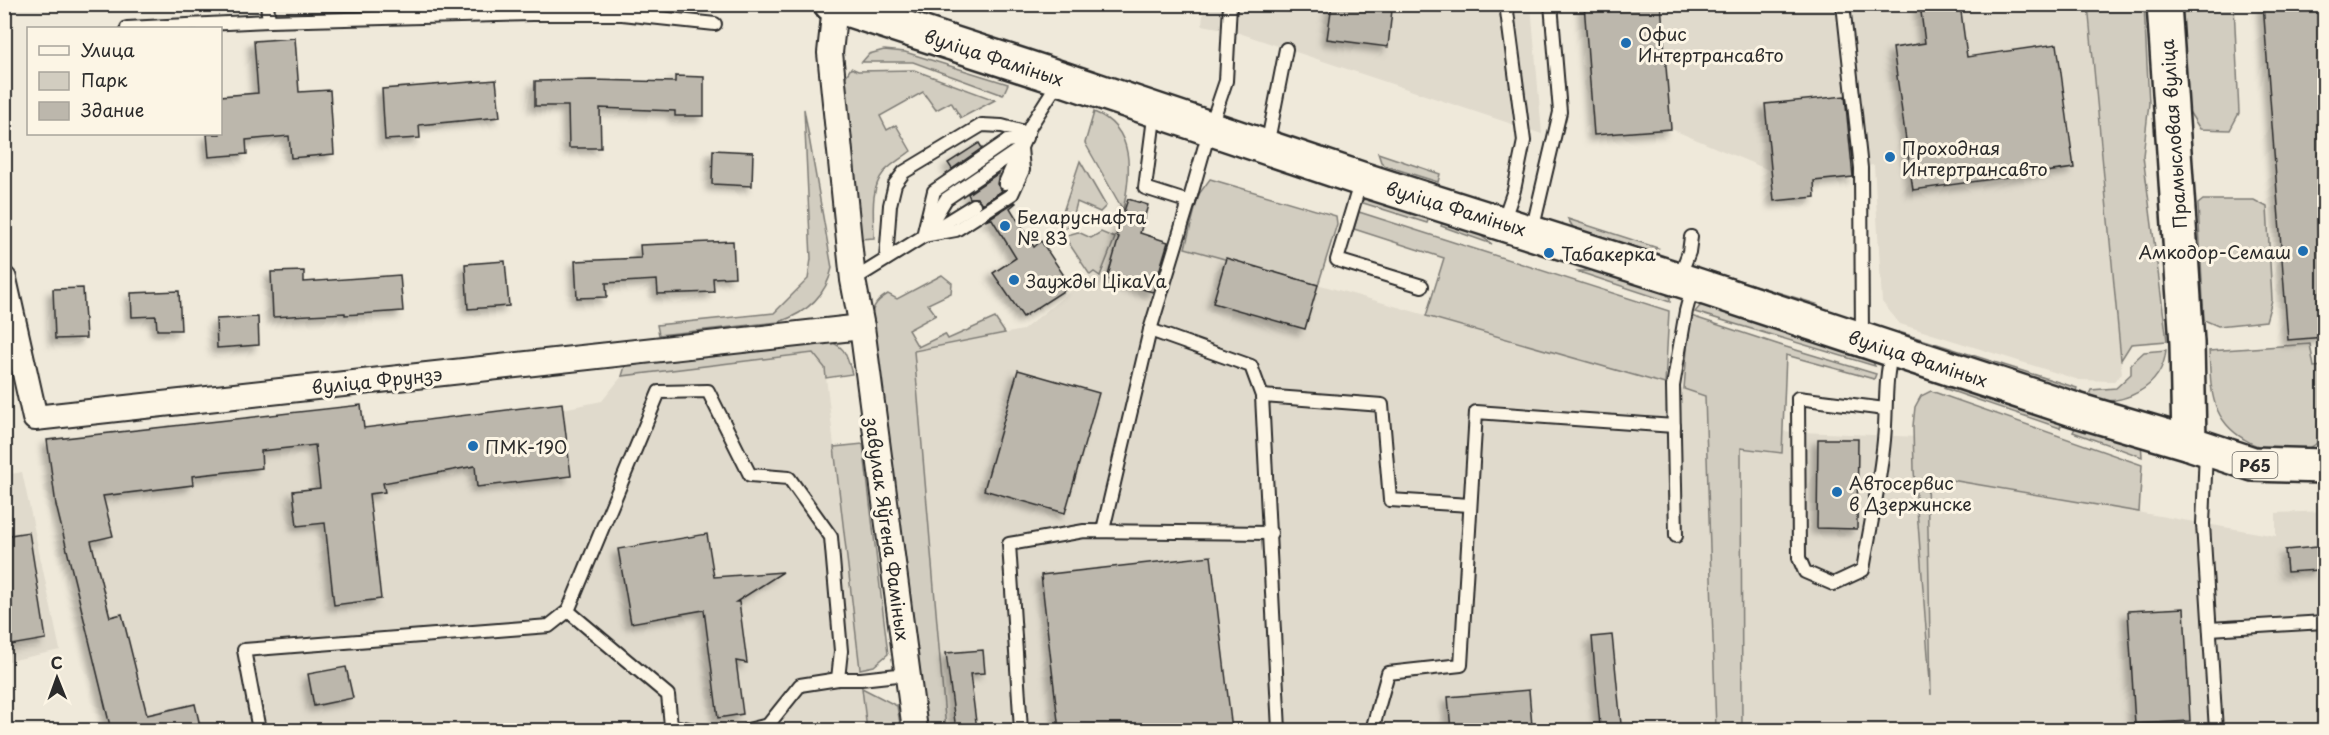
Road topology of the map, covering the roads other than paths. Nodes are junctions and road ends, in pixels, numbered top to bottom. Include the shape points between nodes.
1 (267, 4) edge
2 (1230, 4) edge
3 (1506, 4) edge
4 (1551, 4) edge
5 (1843, 4) edge
6 (2164, 4) edge
7 (833, 5) edge
8 (532, 9) edge
9 (269, 21) junction
10 (715, 24) dead end
11 (147, 27) edge
12 (1286, 49) dead end
13 (1060, 78) junction
14 (1155, 110) junction
15 (1210, 128) junction
16 (1025, 140) junction
17 (1267, 147) junction
18 (1361, 179) junction
19 (1005, 183) dead end
20 (1190, 202) junction
21 (974, 205) dead end
22 (1517, 228) junction
23 (923, 236) junction
24 (1691, 237) dead end
25 (886, 260) junction
26 (4, 279) edge
27 (853, 280) junction
28 (1686, 281) junction
29 (1422, 286) dead end
30 (862, 327) junction
31 (1150, 330) junction
32 (1862, 339) junction
33 (1893, 349) junction
34 (1262, 396) junction
35 (1886, 409) junction
36 (1674, 426) junction
37 (2198, 446) junction
38 (2325, 466) edge
39 (1470, 505) junction
40 (1103, 530) junction
41 (1271, 533) junction
42 (1676, 536) dead end
43 (568, 611) junction
44 (2325, 622) edge
45 (2210, 629) junction
46 (908, 674) junction
47 (838, 680) junction
48 (669, 728) edge
49 (259, 730) edge
50 (695, 730) edge
51 (748, 730) edge
52 (915, 730) edge
53 (1021, 730) edge
54 (1279, 730) edge
55 (1372, 730) edge
56 (2216, 730) edge

1 - 9 lane
2 - 15 lane via 1226,81
3 - 22 lane via 1524,141 1514,190
4 - 22 lane via 1560,112
5 - 32 lane via 1861,168
6 - 37 main road, Прамысловая вуліца via 2187,343
7 - 13 main road, вуліца Фаміных
7 - 27 street, завулак Яўгена Фаміных via 830,53
8 - 9 lane
8 - 10 lane
9 - 11 lane
12 - 17 lane
13 - 14 main road, вуліца Фаміных
13 - 16 lane
14 - 15 main road, вуліца Фаміных
14 - 20 lane via 1145,188
15 - 17 main road, вуліца Фаміных
15 - 20 lane
16 - 19 lane
16 - 23 lane via 946,199
16 - 23 lane via 1023,170 1012,194 956,230
16 - 25 lane via 1002,126 982,125 904,172 895,184 890,205
17 - 18 main road, вуліца Фаміных
18 - 22 main road, вуліца Фаміных
18 - 29 lane via 1337,260
20 - 31 lane
21 - 23 lane
22 - 28 main road, вуліца Фаміных
23 - 25 lane
24 - 28 lane
25 - 27 lane
26 - 30 street, вуліца Фрунзэ via 35,418
27 - 30 street, завулак Яўгена Фаміных
28 - 32 main road, вуліца Фаміных
28 - 36 lane via 1686,311 1673,386
30 - 46 street, завулак Яўгена Фаміных
31 - 34 lane via 1251,366
31 - 40 lane
32 - 33 main road, вуліца Фаміных
33 - 35 lane via 1887,372
33 - 37 main road, вуліца Фаміных
34 - 39 lane via 1382,405 1390,500
34 - 41 lane
35 - 35 lane via 1798,398 1799,558 1805,572 1833,584 1863,570
36 - 39 lane via 1476,412
36 - 42 lane
37 - 38 main road, вуліца Фаміных / Р65 via 2253,465
37 - 45 lane
39 - 55 lane via 1461,665 1388,672
40 - 41 lane
40 - 53 lane via 1009,544
41 - 54 lane
43 - 47 lane via 659,392 708,391 750,475 789,478 831,537 841,651
43 - 48 lane via 668,695
43 - 49 lane via 549,626 244,650
44 - 45 lane
45 - 56 lane
46 - 47 lane
46 - 52 street, завулак Яўгена Фаміных
47 - 51 lane via 800,685 768,725
48 - 50 lane

